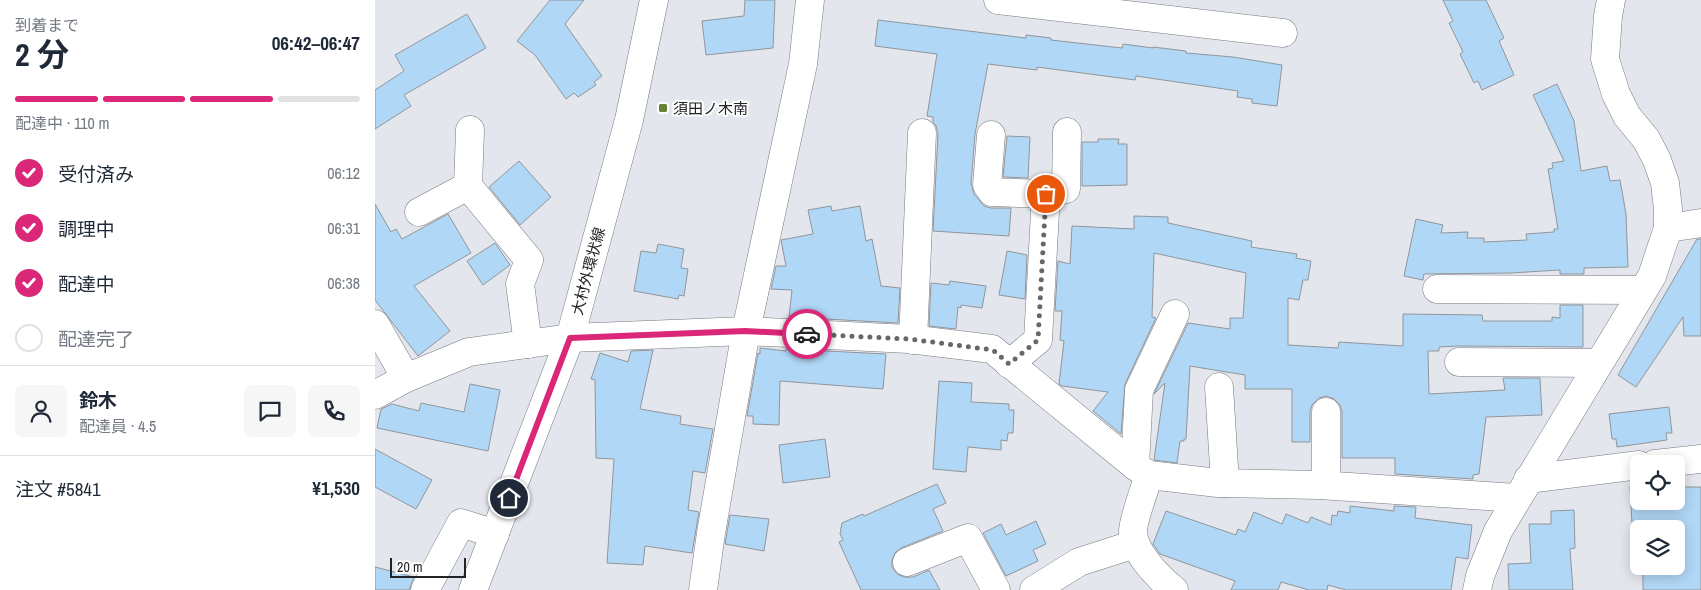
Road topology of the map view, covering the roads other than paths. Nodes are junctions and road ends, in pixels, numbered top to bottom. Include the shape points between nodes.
1 (654, 0) edge
2 (810, 0) edge
3 (998, 0) edge
4 (1611, 0) edge
5 (1283, 33) dead end
6 (471, 130) dead end
7 (1067, 132) dead end
8 (922, 133) dead end
9 (991, 135) dead end
10 (468, 186) junction
11 (1046, 194) junction
12 (419, 212) dead end
13 (1701, 223) edge
14 (1668, 228) junction
15 (1437, 289) dead end
16 (1643, 290) junction
17 (1175, 314) dead end
18 (375, 324) edge
19 (745, 331) junction
20 (570, 338) junction
21 (913, 340) junction
22 (528, 344) junction
23 (1459, 362) dead end
24 (1599, 363) junction
25 (1009, 364) junction
26 (406, 378) junction
27 (1219, 387) dead end
28 (375, 395) edge
29 (1326, 412) dead end
30 (1701, 459) edge
31 (1685, 461) edge
32 (1630, 467) edge
33 (1142, 470) junction
34 (1225, 483) junction
35 (1326, 485) junction
36 (1523, 488) junction
37 (495, 534) junction
38 (1135, 544) junction
39 (907, 562) dead end
40 (1079, 562) junction
41 (1161, 586) edge
42 (425, 590) edge
43 (473, 590) edge
44 (703, 590) edge
45 (996, 590) edge
46 (1034, 590) edge
47 (1074, 590) edge
48 (1477, 590) edge

1 - 20 street, 大村外環状線 via 629,120
2 - 19 street via 803,64
3 - 5 street
4 - 14 street via 1605,59 1615,94 1657,160 1665,183
6 - 10 street
7 - 11 street via 1066,189
8 - 21 street
9 - 11 street via 987,185 992,192
10 - 12 street
10 - 22 street via 529,260 520,284
11 - 25 street via 1038,340
13 - 14 street
14 - 16 street
15 - 16 street
16 - 24 street
17 - 33 street via 1139,390
18 - 26 street
19 - 20 street
19 - 21 street
19 - 44 street
20 - 22 street
20 - 37 street, 大村外環状線
21 - 25 street via 993,350
22 - 26 street via 469,352
23 - 24 street
24 - 36 street
25 - 33 street
26 - 28 street
27 - 34 street
29 - 35 street
30 - 31 street
32 - 36 street
33 - 34 street
33 - 38 street via 1133,530
34 - 35 street
35 - 36 street
36 - 48 street via 1498,531
37 - 42 street via 461,523
37 - 43 street, 大村外環状線
38 - 40 street
38 - 41 street
39 - 45 street via 968,538
40 - 46 street
40 - 47 street

